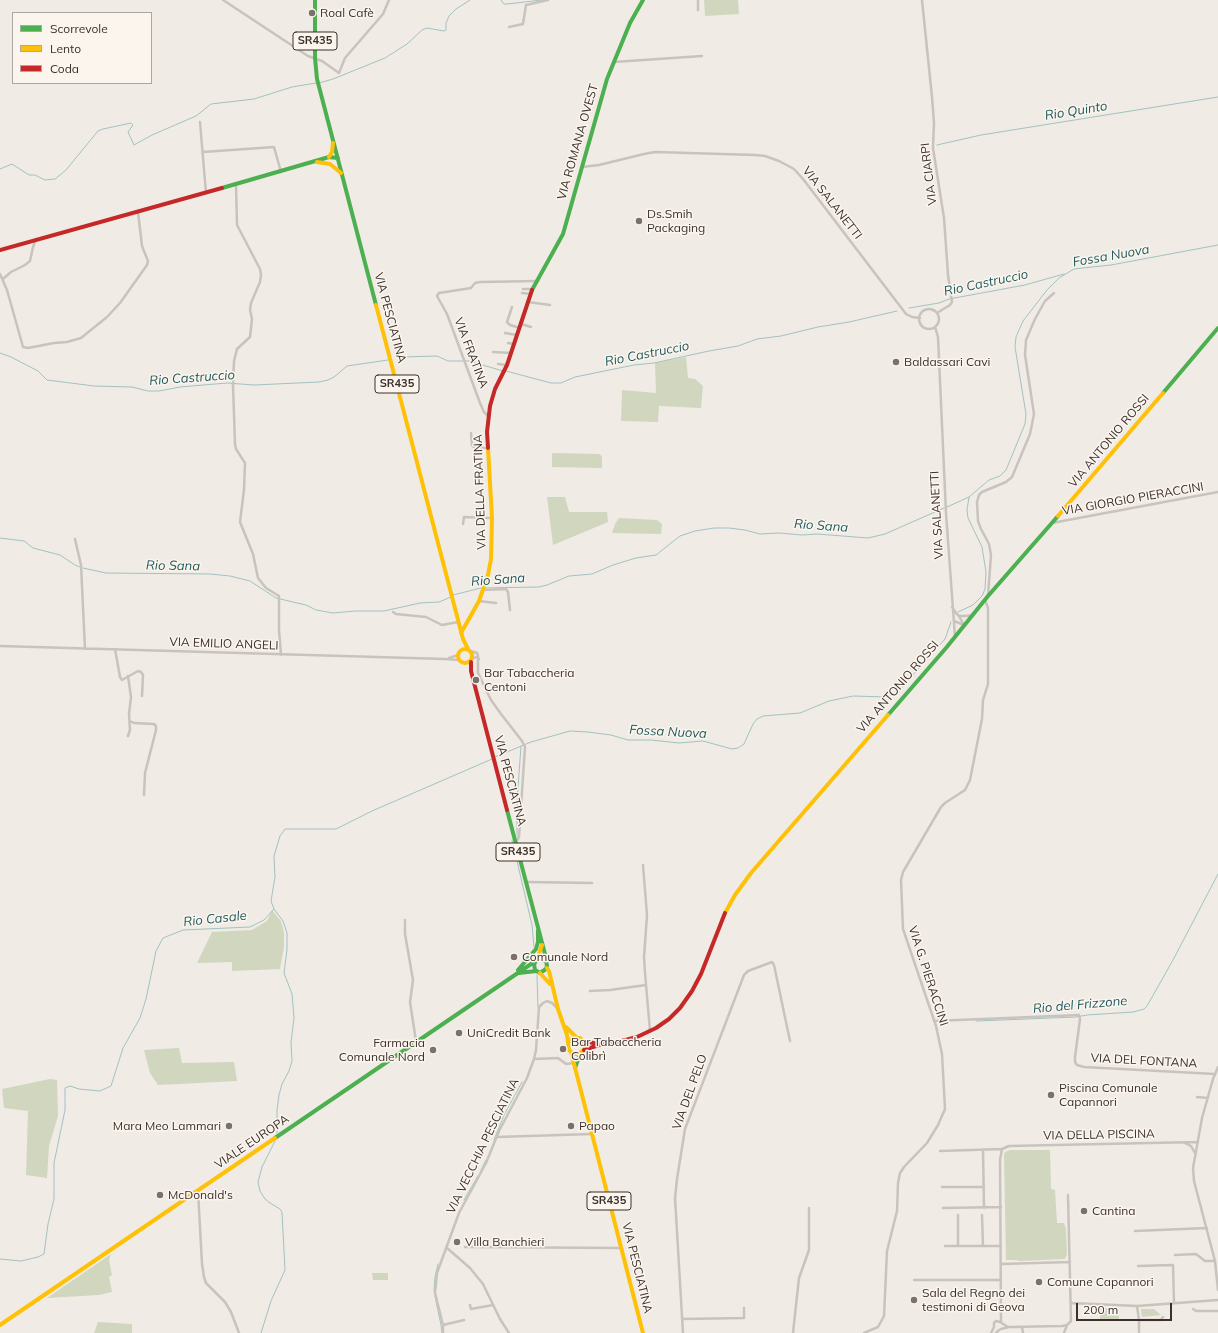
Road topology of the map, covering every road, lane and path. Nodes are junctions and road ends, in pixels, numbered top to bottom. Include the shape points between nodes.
1 (223, 0) edge
2 (315, 0) edge
3 (389, 0) edge
4 (548, 0) edge
5 (643, 0) edge
6 (698, 0) edge
7 (922, 0) edge
8 (698, 10) dead end
9 (509, 27) dead end
10 (702, 56) dead end
11 (315, 58) junction
12 (614, 62) junction
13 (200, 122) dead end
14 (333, 140) junction
15 (203, 152) junction
16 (329, 157) junction
17 (338, 158) junction
18 (316, 162) junction
19 (330, 164) junction
20 (582, 167) junction
21 (281, 172) junction
22 (342, 174) junction
23 (236, 184) junction
24 (206, 193) junction
25 (138, 212) junction
26 (36, 240) junction
27 (0, 250) edge
28 (0, 274) edge
29 (3, 279) junction
30 (537, 281) junction
31 (523, 289) dead end
32 (533, 289) junction
33 (522, 293) dead end
34 (1054, 293) dead end
35 (531, 294) junction
36 (528, 302) junction
37 (550, 304) dead end
38 (512, 307) dead end
39 (937, 313) junction
40 (920, 318) junction
41 (520, 326) junction
42 (530, 327) dead end
43 (935, 327) junction
44 (1218, 328) edge
45 (505, 333) dead end
46 (517, 335) junction
47 (508, 343) dead end
48 (515, 344) junction
49 (493, 352) dead end
50 (512, 354) junction
51 (498, 364) dead end
52 (505, 369) junction
53 (488, 416) junction
54 (472, 433) dead end
55 (488, 448) junction
56 (1218, 492) edge
57 (492, 518) junction
58 (1052, 523) junction
59 (463, 524) dead end
60 (75, 539) dead end
61 (484, 588) junction
62 (986, 598) junction
63 (479, 601) junction
64 (496, 603) dead end
65 (951, 606) junction
66 (510, 610) dead end
67 (393, 612) dead end
68 (973, 614) junction
69 (959, 616) junction
70 (954, 621) junction
71 (458, 622) junction
72 (964, 626) junction
73 (461, 633) junction
74 (955, 637) junction
75 (463, 639) junction
76 (0, 646) edge
77 (85, 649) junction
78 (115, 649) junction
79 (469, 650) junction
80 (460, 653) junction
81 (281, 655) junction
82 (448, 659) junction
83 (479, 659) junction
84 (459, 660) junction
85 (471, 660) junction
86 (466, 664) junction
87 (471, 672) junction
88 (128, 676) junction
89 (142, 696) dead end
90 (130, 721) junction
91 (128, 736) dead end
92 (144, 795) dead end
93 (516, 842) junction
94 (643, 865) dead end
95 (526, 882) junction
96 (592, 883) dead end
97 (405, 920) dead end
98 (537, 924) junction
99 (542, 943) junction
100 (537, 960) junction
101 (546, 962) junction
102 (547, 968) junction
103 (538, 972) junction
104 (514, 974) junction
105 (646, 985) junction
106 (552, 987) junction
107 (590, 991) dead end
108 (558, 1009) junction
109 (934, 1021) junction
110 (565, 1025) junction
111 (650, 1031) junction
112 (576, 1037) junction
113 (416, 1041) junction
114 (584, 1041) junction
115 (790, 1041) dead end
116 (569, 1042) junction
117 (599, 1045) junction
118 (584, 1050) junction
119 (571, 1052) junction
120 (580, 1054) junction
121 (534, 1059) junction
122 (574, 1063) junction
123 (1218, 1067) edge
124 (575, 1069) junction
125 (1215, 1074) junction
126 (1197, 1097) dead end
127 (1208, 1098) junction
128 (592, 1134) junction
129 (497, 1137) junction
130 (1181, 1142) junction
131 (1197, 1142) junction
132 (1002, 1149) junction
133 (983, 1150) junction
134 (940, 1151) dead end
135 (1195, 1154) junction
136 (942, 1187) dead end
137 (984, 1187) junction
138 (198, 1191) junction
139 (1068, 1195) dead end
140 (1001, 1207) junction
141 (809, 1208) dead end
142 (943, 1208) dead end
143 (984, 1208) junction
144 (958, 1215) dead end
145 (982, 1215) dead end
146 (1207, 1228) junction
147 (1135, 1231) dead end
148 (945, 1246) dead end
149 (958, 1246) junction
150 (983, 1246) junction
151 (1001, 1246) junction
152 (465, 1247) dead end
153 (447, 1248) junction
154 (622, 1248) junction
155 (1175, 1255) dead end
156 (1215, 1261) junction
157 (1070, 1262) junction
158 (1001, 1264) junction
159 (1138, 1266) dead end
160 (914, 1280) dead end
161 (1001, 1280) junction
162 (1218, 1290) edge
163 (1218, 1300) edge
164 (1071, 1303) junction
165 (1174, 1303) junction
166 (470, 1305) dead end
167 (493, 1305) junction
168 (1137, 1306) junction
169 (744, 1308) dead end
170 (1193, 1309) dead end
171 (1218, 1311) edge
172 (1001, 1312) junction
173 (1163, 1317) dead end
174 (682, 1319) junction
175 (464, 1320) dead end
176 (1139, 1320) junction
177 (996, 1321) junction
178 (1002, 1323) junction
179 (0, 1325) edge
180 (443, 1325) junction
181 (1067, 1325) junction
182 (994, 1327) junction
183 (1009, 1327) junction
184 (1022, 1327) junction
185 (1000, 1329) junction
186 (239, 1333) edge
187 (443, 1333) edge
188 (509, 1333) edge
189 (644, 1333) edge
190 (683, 1333) edge
191 (793, 1333) edge
192 (864, 1333) edge
193 (990, 1333) edge
194 (996, 1333) edge
195 (1023, 1333) edge
196 (1064, 1333) edge
197 (1138, 1333) edge

1 - 11 street via 308,56
2 - 11 main road, VIA PESCIATINA / SR435
3 - 11 street via 383,14 345,58 339,73
4 - 9 street via 526,5 523,24
5 - 12 main road, VIA ROMANA OVEST via 630,23
6 - 8 street
7 - 39 street, VIA CIARPI via 933,103 934,148 952,298 950,306
10 - 12 street
11 - 14 main road, VIA PESCIATINA / SR435 via 318,83
12 - 20 main road, VIA ROMANA OVEST via 603,91
13 - 15 street
14 - 16 main road
14 - 17 main road, VIA PESCIATINA / SR435
15 - 21 street via 274,147
15 - 24 street
16 - 17 main road
16 - 18 main road
17 - 19 main road
17 - 22 main road, VIA PESCIATINA / SR435
18 - 19 main road
18 - 21 main road
19 - 22 main road
20 - 30 main road, VIA ROMANA OVEST via 562,234
20 - 40 street, VIA SALANETTI via 655,152 755,155 779,161 794,169 803,179 906,314
21 - 23 main road
22 - 71 main road, VIA PESCIATINA / SR435
23 - 24 main road
23 - 81 street via 236,226 261,275 251,303 250,337 236,352 233,380 236,449 245,463 240,522 254,554 258,578 266,588 279,596
24 - 25 main road
25 - 26 main road
25 - 29 street via 147,265 120,303 81,338 23,347
26 - 27 main road
26 - 29 street via 30,261
28 - 29 street
30 - 32 main road, VIA ROMANA OVEST
30 - 53 street, VIA FRATINA via 480,282 471,288 439,293 437,296 447,314 480,403
31 - 32 street
32 - 35 main road, VIA ROMANA OVEST
33 - 35 street
34 - 62 street, VIA G. PIERACCINI via 1045,301 1026,340 1025,355 1034,414 1030,434 1012,477 982,492 977,502 978,521 989,544
35 - 36 main road, VIA ROMANA OVEST
36 - 37 street
36 - 41 main road, VIA ROMANA OVEST
38 - 41 street via 507,322
39 - 40 street via 928,310 922,312
39 - 43 street via 939,319
40 - 43 street via 921,325 926,329
41 - 42 street
41 - 46 main road, VIA ROMANA OVEST
43 - 65 street, VIA SALANETTI via 938,337
44 - 58 main road, VIA ANTONIO ROSSI
45 - 46 street
46 - 48 main road, VIA ROMANA OVEST
47 - 48 street
48 - 50 main road, VIA ROMANA OVEST
49 - 50 street
50 - 52 main road, VIA ROMANA OVEST
51 - 52 street
52 - 53 main road, VIA ROMANA OVEST via 495,389
53 - 55 main road, VIA DELLA FRATINA
54 - 55 street via 472,445 475,448
55 - 57 main road, VIA DELLA FRATINA
56 - 58 street, VIA GIORGIO PIERACCINI
57 - 59 street via 464,517
57 - 61 main road, VIA DELLA FRATINA via 491,559
58 - 62 main road, VIA ANTONIO ROSSI
60 - 77 street via 81,565
61 - 63 main road, VIA DELLA FRATINA
61 - 66 street via 506,589
62 - 68 main road, VIA ANTONIO ROSSI
62 - 109 street, VIA G. PIERACCINI via 988,684 970,780 964,790 941,807 903,872 901,880 903,929
63 - 64 street
63 - 73 main road, VIA DELLA FRATINA
65 - 69 street
65 - 70 street, VIA SALANETTI
67 - 71 street via 426,617 442,625
68 - 69 street
68 - 72 main road, VIA ANTONIO ROSSI
69 - 72 street
70 - 72 street
70 - 74 street, VIA SALANETTI
71 - 73 main road, VIA PESCIATINA / SR435
72 - 74 main road, VIA ANTONIO ROSSI
73 - 75 main road, VIA PESCIATINA / SR435
74 - 111 main road, VIA ANTONIO ROSSI via 751,873 725,912 703,969 684,1004
75 - 79 main road, VIA PESCIATINA / SR435
75 - 80 main road, VIA PESCIATINA / SR435
76 - 77 street, VIA EMILIO ANGELI
77 - 78 street, VIA EMILIO ANGELI
78 - 81 street, VIA EMILIO ANGELI
78 - 88 street via 120,677 124,680
79 - 80 main road
79 - 83 street via 477,653
79 - 85 main road, VIA PESCIATINA / SR435 via 473,655
80 - 82 street, VIA EMILIO ANGELI
80 - 84 main road, VIA PESCIATINA / SR435
81 - 82 street, VIA EMILIO ANGELI
82 - 84 street, VIA EMILIO ANGELI
83 - 85 street via 476,657
83 - 93 street via 478,673 491,700 525,747 519,837
84 - 86 main road, VIA PESCIATINA / SR435
85 - 86 main road
85 - 87 main road, VIA PESCIATINA / SR435
86 - 87 main road, VIA PESCIATINA / SR435
87 - 93 main road, VIA PESCIATINA / SR435
88 - 89 street via 138,671 143,675
88 - 90 street via 131,697
90 - 91 street
90 - 92 street via 156,726 145,773
93 - 95 main road, VIA PESCIATINA / SR435
94 - 105 street via 647,915 644,957
95 - 96 street
95 - 98 main road, VIA PESCIATINA / SR435
97 - 113 street via 413,980 410,1002
98 - 99 main road, VIA PESCIATINA / SR435
98 - 104 main road, VIALE EUROPA via 538,946
99 - 100 main road
99 - 101 main road, VIA PESCIATINA / SR435
100 - 101 main road via 543,959
100 - 103 main road via 534,968
100 - 104 main road, VIALE EUROPA
101 - 102 main road, VIA PESCIATINA / SR435
102 - 103 main road via 544,972
102 - 106 main road, VIA PESCIATINA / SR435
103 - 104 main road, VIALE EUROPA
103 - 106 main road, VIA PESCIATINA / SR435
104 - 113 main road, VIALE EUROPA
105 - 107 street
105 - 111 street
106 - 108 main road, VIA PESCIATINA / SR435
108 - 110 main road, VIA PESCIATINA / SR435
108 - 121 street, VIA VECCHIA PESCIATINA via 547,1001 539,1007
109 - 125 street, VIA DEL FONTANA via 1079,1017 1075,1057 1077,1065
109 - 192 street, VIA G. PIERACCINI via 942,1054 945,1109 927,1142 900,1173 897,1211 887,1251 884,1316 878,1327
110 - 112 main road, VIA PESCIATINA / SR435
110 - 116 main road, VIA PESCIATINA / SR435
111 - 117 main road, VIA ANTONIO ROSSI via 628,1040
112 - 114 main road, VIA PESCIATINA / SR435
112 - 116 main road
113 - 138 main road, VIALE EUROPA
114 - 117 main road, VIA PESCIATINA
114 - 118 main road
115 - 174 street, VIA DEL PELO via 774,965 772,962 748,970 685,1129 675,1198
116 - 119 main road, VIA PESCIATINA / SR435
117 - 118 main road
118 - 120 main road
119 - 120 main road
119 - 122 main road, VIA PESCIATINA / SR435
120 - 124 main road
121 - 122 street via 558,1058 566,1064
121 - 129 street, VIA VECCHIA PESCIATINA
122 - 124 main road, VIA PESCIATINA / SR435
123 - 125 street
124 - 128 main road, VIA PESCIATINA / SR435
125 - 127 street
126 - 127 street
127 - 131 street
128 - 129 street
128 - 154 main road, VIA PESCIATINA / SR435
129 - 153 street, VIA VECCHIA PESCIATINA via 486,1164 459,1213
130 - 131 street, VIA DELLA PISCINA
130 - 132 street, VIA DELLA PISCINA via 1009,1146
130 - 135 street via 1191,1146
131 - 135 street
132 - 133 street, VIA DELLA PISCINA
132 - 140 street
133 - 134 street, VIA DELLA PISCINA
133 - 137 street
135 - 146 street via 1193,1175
136 - 137 street
137 - 143 street
138 - 179 main road, VIALE EUROPA
138 - 186 street via 204,1277 206,1283 225,1302
139 - 157 street
140 - 143 street
140 - 151 street
141 - 191 street via 809,1250 799,1278
142 - 143 street
144 - 149 street
145 - 150 street
146 - 147 street
146 - 156 street
148 - 149 street
149 - 150 street
150 - 151 street
151 - 158 street
152 - 154 street
153 - 167 street via 470,1268 483,1284
153 - 180 street, VIA VECCHIA PESCIATINA via 437,1273 435,1286
154 - 189 main road, VIA PESCIATINA / SR435
155 - 156 street via 1196,1254 1205,1261
156 - 162 street
157 - 158 street
157 - 164 street
158 - 161 street
159 - 165 street via 1173,1265
160 - 161 street
161 - 172 street
163 - 165 street
164 - 168 street
164 - 181 street via 1071,1321
165 - 168 street
166 - 167 street via 471,1309
167 - 188 street
168 - 176 street
169 - 174 street via 744,1318
170 - 171 street
172 - 177 street
172 - 178 street
173 - 176 street via 1160,1320
174 - 190 street, VIA DEL PELO
175 - 180 street
176 - 197 street
177 - 178 street
177 - 182 street
178 - 183 street
178 - 185 street
180 - 187 street, VIA VECCHIA PESCIATINA
181 - 184 street
181 - 196 street
182 - 185 street
182 - 193 street
183 - 184 street
183 - 185 street
184 - 195 street
185 - 194 street

